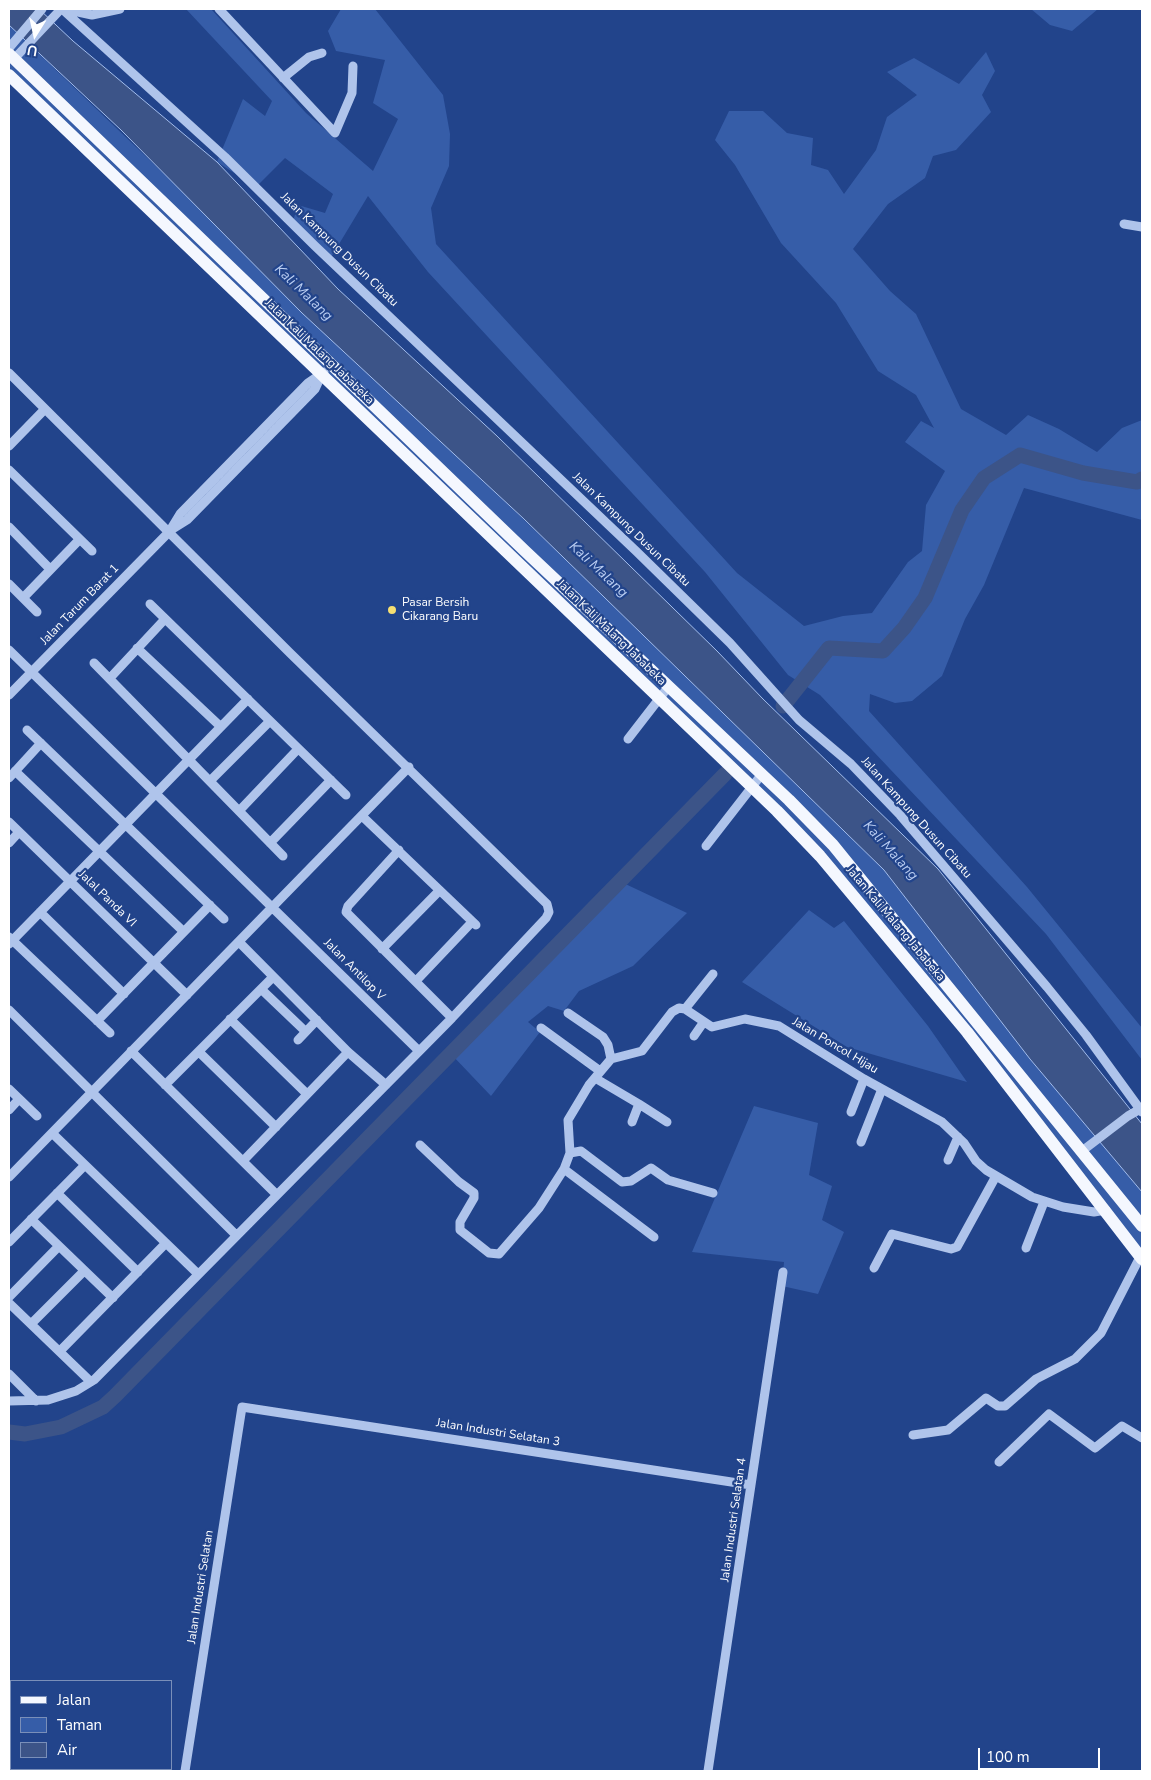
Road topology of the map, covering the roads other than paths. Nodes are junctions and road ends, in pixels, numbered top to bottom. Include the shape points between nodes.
1 (62, 9) edge
2 (120, 9) edge
3 (219, 9) edge
4 (42, 10) edge
5 (322, 52) dead end
6 (13, 53) edge
7 (353, 66) dead end
8 (9, 74) edge
9 (283, 78) junction
10 (1124, 224) dead end
11 (1142, 227) edge
12 (332, 364) junction
13 (9, 373) edge
14 (322, 375) junction
15 (45, 409) junction
16 (9, 446) edge
17 (9, 470) edge
18 (9, 527) edge
19 (169, 532) junction
20 (79, 540) junction
21 (92, 551) dead end
22 (50, 569) junction
23 (9, 584) edge
24 (23, 598) junction
25 (150, 604) dead end
26 (38, 612) dead end
27 (165, 619) junction
28 (137, 648) junction
29 (9, 650) edge
30 (94, 663) dead end
31 (31, 672) junction
32 (110, 678) junction
33 (669, 686) junction
34 (9, 695) edge
35 (659, 698) junction
36 (248, 699) junction
37 (270, 720) junction
38 (221, 727) junction
39 (27, 730) dead end
40 (628, 739) dead end
41 (41, 743) junction
42 (298, 749) junction
43 (189, 760) junction
44 (409, 767) junction
45 (758, 771) junction
46 (12, 774) edge
47 (330, 780) junction
48 (210, 781) junction
49 (749, 784) junction
50 (156, 794) junction
51 (346, 795) dead end
52 (239, 811) junction
53 (362, 816) junction
54 (9, 822) edge
55 (125, 825) junction
56 (20, 832) junction
57 (9, 843) edge
58 (270, 843) junction
59 (706, 846) dead end
60 (399, 850) junction
61 (99, 852) junction
62 (283, 856) dead end
63 (70, 881) junction
64 (440, 891) junction
65 (210, 905) junction
66 (273, 907) junction
67 (40, 912) junction
68 (224, 919) dead end
69 (184, 932) junction
70 (10, 940) edge
71 (239, 942) junction
72 (382, 949) junction
73 (154, 962) junction
74 (712, 974) dead end
75 (273, 977) junction
76 (416, 981) junction
77 (260, 989) junction
78 (124, 994) junction
79 (187, 995) junction
80 (957, 996) junction
81 (946, 1006) junction
82 (685, 1009) junction
83 (9, 1010) edge
84 (568, 1013) dead end
85 (452, 1018) junction
86 (230, 1019) junction
87 (317, 1020) junction
88 (97, 1021) junction
89 (703, 1023) junction
90 (541, 1028) dead end
91 (306, 1031) junction
92 (110, 1033) dead end
93 (694, 1036) dead end
94 (298, 1040) dead end
95 (132, 1051) junction
96 (419, 1051) junction
97 (199, 1052) junction
98 (348, 1052) junction
99 (611, 1059) junction
100 (598, 1075) junction
101 (864, 1079) junction
102 (165, 1085) junction
103 (386, 1085) junction
104 (9, 1089) edge
105 (882, 1089) junction
106 (91, 1090) junction
107 (307, 1094) junction
108 (19, 1099) junction
109 (639, 1104) junction
110 (9, 1110) edge
111 (1141, 1110) edge
112 (851, 1112) dead end
113 (37, 1116) dead end
114 (632, 1122) dead end
115 (667, 1122) dead end
116 (276, 1126) junction
117 (52, 1132) junction
118 (958, 1137) junction
119 (861, 1142) dead end
120 (420, 1146) dead end
121 (1086, 1148) junction
122 (570, 1153) junction
123 (948, 1160) dead end
124 (243, 1161) junction
125 (85, 1165) junction
126 (564, 1169) junction
127 (996, 1176) junction
128 (9, 1177) edge
129 (57, 1193) junction
130 (713, 1193) dead end
131 (276, 1194) junction
132 (1044, 1202) junction
133 (1106, 1210) junction
134 (31, 1219) junction
135 (1142, 1226) edge
136 (236, 1235) junction
137 (654, 1237) dead end
138 (9, 1242) edge
139 (166, 1243) junction
140 (59, 1246) junction
141 (1026, 1248) dead end
142 (1141, 1258) edge
143 (874, 1268) dead end
144 (84, 1271) junction
145 (138, 1272) junction
146 (783, 1272) dead end
147 (198, 1274) junction
148 (9, 1297) edge
149 (113, 1298) junction
150 (9, 1303) edge
151 (31, 1324) junction
152 (60, 1351) junction
153 (9, 1374) edge
154 (91, 1382) junction
155 (9, 1401) edge
156 (36, 1401) junction
157 (242, 1407) joint
158 (914, 1435) dead end
159 (1142, 1438) edge
160 (999, 1462) dead end
161 (751, 1485) junction
162 (185, 1771) edge
163 (708, 1771) edge

1 - 2 street via 92,15
1 - 6 street
1 - 111 street, Jalan Kampung Dusun Cibatu via 216,148 730,643 799,720 851,764 900,815 1047,987
3 - 9 street
4 - 6 street via 16,39
5 - 9 street via 309,57
6 - 12 main road, Jalan Kali Malang Jababeka
7 - 9 street via 352,92 335,133
8 - 14 main road, Jalan Kali Malang Jababeka
10 - 11 street
12 - 14 street, Jalan Tarum Barat 1
12 - 33 main road, Jalan Kali Malang Jababeka
13 - 15 street
14 - 19 street, Jalan Tarum Barat 1 via 315,389 281,424 187,520
14 - 35 main road, Jalan Kali Malang Jababeka
15 - 16 street
15 - 19 street
17 - 20 street
18 - 22 street
19 - 31 street, Jalan Tarum Barat 1
19 - 44 street
20 - 21 street
20 - 22 street
22 - 24 street
23 - 24 street
24 - 26 street
25 - 27 street
27 - 28 street
27 - 36 street
28 - 32 street
28 - 38 street
29 - 31 street, Jalan Antilop V
30 - 32 street
31 - 34 street, Jalan Tarum Barat 1
31 - 50 street, Jalan Antilop V
32 - 43 street
33 - 35 street
33 - 45 main road, Jalan Kali Malang Jababeka
35 - 40 street
35 - 49 main road, Jalan Kali Malang Jababeka
36 - 37 street
36 - 38 street
37 - 42 street
37 - 48 street
38 - 43 street
39 - 41 street
41 - 46 street
41 - 55 street
42 - 47 street
42 - 52 street
43 - 48 street
43 - 50 street
44 - 53 street
44 - 85 street via 549,908 546,918
45 - 49 street
45 - 80 main road, Jalan Kali Malang Jababeka via 833,845
46 - 61 street
47 - 51 street
47 - 58 street
48 - 52 street
49 - 59 street
49 - 81 main road, Jalan Kali Malang Jababeka via 820,856
50 - 55 street
50 - 66 street, Jalan Antilop V
52 - 58 street
53 - 60 street
53 - 66 street
54 - 56 street, Jalal Panda VI
55 - 61 street
55 - 65 street
56 - 57 street
56 - 63 street, Jalal Panda VI
58 - 62 street
60 - 64 street
60 - 72 street via 346,909 347,915
61 - 63 street
61 - 69 street
63 - 67 street
63 - 73 street, Jalal Panda VI
64 - 72 street
64 - 76 street via 474,923
65 - 68 street
65 - 69 street
66 - 71 street
66 - 96 street, Jalan Antilop V
67 - 70 street
67 - 78 street
69 - 73 street
70 - 88 street
71 - 75 street
71 - 79 street
72 - 76 street
73 - 78 street
73 - 79 street, Jalal Panda VI
74 - 82 street
75 - 77 street
75 - 87 street
76 - 85 street
77 - 86 street
77 - 91 street
78 - 88 street
79 - 95 street
80 - 81 main road
80 - 121 main road, Jalan Kali Malang Jababeka
81 - 133 main road, Jalan Kali Malang Jababeka
82 - 89 street
82 - 99 street via 672,1012 642,1051
83 - 106 street
84 - 99 street via 603,1038
85 - 96 street
86 - 97 street
86 - 107 street
87 - 91 street
87 - 98 street
88 - 92 street
89 - 93 street
89 - 101 street, Jalan Poncol Hijau via 717,1027 745,1019 779,1026
90 - 100 street
91 - 94 street
95 - 102 street
95 - 106 street
96 - 103 street
97 - 102 street
97 - 116 street
98 - 103 street
98 - 107 street
99 - 100 street
100 - 109 street
100 - 122 street via 568,1120
101 - 105 street, Jalan Poncol Hijau
101 - 112 street
102 - 124 street
103 - 131 street
104 - 108 street
105 - 118 street, Jalan Poncol Hijau via 942,1122
105 - 119 street
106 - 117 street
106 - 136 street
107 - 116 street
108 - 110 street
108 - 113 street
109 - 114 street
109 - 115 street
111 - 121 street
116 - 124 street
117 - 125 street
117 - 128 street
118 - 123 street
118 - 127 street, Jalan Poncol Hijau via 976,1161
120 - 126 street via 475,1195 460,1222 460,1230 489,1253 497,1255 539,1208
121 - 135 main road, Jalan Kali Malang Jababeka
122 - 126 street
122 - 130 street via 581,1152 622,1182 631,1181 650,1168 668,1180
124 - 131 street
125 - 129 street
125 - 139 street
126 - 137 street
127 - 132 street, Jalan Poncol Hijau
127 - 143 street via 957,1247 951,1249 892,1234
129 - 134 street
129 - 145 street
131 - 136 street
132 - 133 street, Jalan Poncol Hijau via 1094,1212
132 - 141 street
133 - 142 main road, Jalan Kali Malang Jababeka
134 - 138 street
134 - 140 street
136 - 147 street
139 - 145 street
139 - 147 street
140 - 144 street
140 - 148 street
142 - 158 street via 1101,1332 1076,1359 1036,1379 1005,1406 998,1406 986,1398 948,1430
144 - 149 street
144 - 151 street
145 - 149 street
146 - 161 street, Jalan Industri Selatan 4
147 - 154 street
149 - 152 street
150 - 151 street
151 - 152 street
152 - 154 street
153 - 156 street
154 - 156 street via 62,1397
155 - 156 street
157 - 161 street, Jalan Industri Selatan 3
157 - 162 street, Jalan Industri Selatan
159 - 160 street via 1122,1426 1093,1448 1049,1414
161 - 163 street, Jalan Industri Selatan 4

